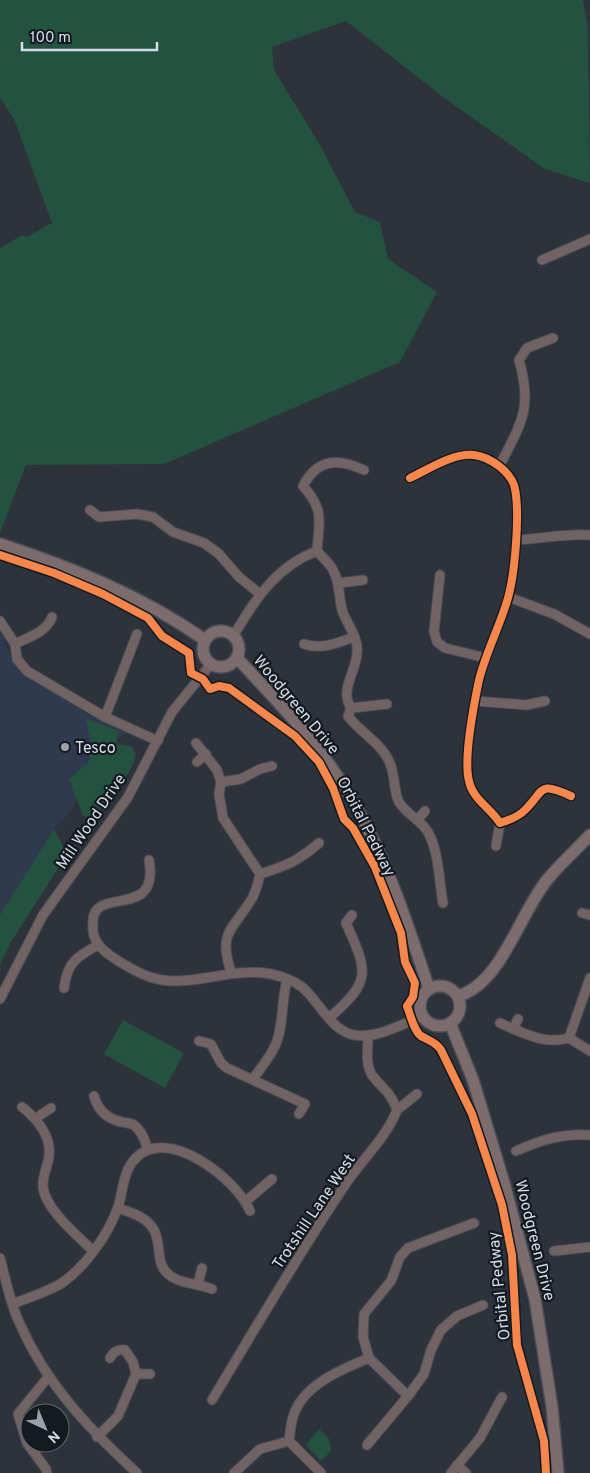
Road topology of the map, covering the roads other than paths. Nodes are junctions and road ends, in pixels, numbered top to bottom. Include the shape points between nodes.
1 (590, 240) edge
2 (542, 260) dead end
3 (553, 338) dead end
4 (500, 465) junction
5 (364, 470) dead end
6 (410, 478) dead end
7 (90, 510) dead end
8 (590, 535) edge
9 (516, 540) junction
10 (0, 544) edge
11 (317, 551) junction
12 (440, 575) dead end
13 (363, 580) dead end
14 (339, 583) junction
15 (260, 594) junction
16 (508, 597) junction
17 (52, 618) dead end
18 (0, 620) edge
19 (137, 634) dead end
20 (232, 634) junction
21 (590, 634) edge
22 (354, 637) junction
23 (205, 640) junction
24 (14, 644) junction
25 (304, 644) dead end
26 (237, 658) junction
27 (486, 658) junction
28 (211, 664) junction
29 (475, 701) junction
30 (545, 701) dead end
31 (387, 704) dead end
32 (351, 708) junction
33 (105, 717) junction
34 (158, 741) junction
35 (196, 744) dead end
36 (206, 754) junction
37 (197, 762) dead end
38 (272, 766) dead end
39 (221, 782) junction
40 (571, 796) dead end
41 (425, 811) dead end
42 (417, 820) junction
43 (500, 823) junction
44 (590, 836) edge
45 (319, 843) dead end
46 (496, 846) dead end
47 (150, 860) dead end
48 (260, 874) junction
49 (443, 903) dead end
50 (352, 915) dead end
51 (98, 945) junction
52 (230, 972) junction
53 (590, 978) edge
54 (287, 980) junction
55 (64, 988) dead end
56 (429, 989) junction
57 (458, 996) junction
58 (0, 999) edge
59 (423, 1016) junction
60 (329, 1018) junction
61 (518, 1018) dead end
62 (500, 1022) dead end
63 (450, 1023) junction
64 (513, 1028) junction
65 (214, 1034) dead end
66 (368, 1036) junction
67 (569, 1038) junction
68 (199, 1041) dead end
69 (211, 1044) junction
70 (590, 1051) edge
71 (254, 1079) junction
72 (417, 1094) dead end
73 (94, 1096) dead end
74 (22, 1107) dead end
75 (51, 1108) dead end
76 (397, 1110) junction
77 (300, 1114) dead end
78 (36, 1118) junction
79 (590, 1135) edge
80 (148, 1149) junction
81 (516, 1151) dead end
82 (272, 1180) dead end
83 (246, 1201) junction
84 (118, 1208) junction
85 (250, 1211) dead end
86 (474, 1222) dead end
87 (590, 1247) edge
88 (93, 1250) junction
89 (554, 1252) dead end
90 (0, 1258) edge
91 (202, 1268) dead end
92 (198, 1284) junction
93 (212, 1289) dead end
94 (13, 1304) junction
95 (483, 1306) dead end
96 (110, 1358) dead end
97 (369, 1358) junction
98 (136, 1374) junction
99 (150, 1374) dead end
100 (49, 1376) junction
101 (408, 1396) junction
102 (502, 1398) dead end
103 (212, 1400) dead end
104 (97, 1437) junction
105 (289, 1440) junction
106 (367, 1445) dead end
107 (457, 1465) junction
108 (316, 1471) edge
109 (47, 1473) edge
110 (137, 1473) edge
111 (234, 1473) edge
112 (451, 1473) edge
113 (466, 1473) edge
114 (558, 1473) edge

1 - 2 street
3 - 4 street via 528,348 519,360 527,401 518,429
4 - 6 street via 474,455 446,460
4 - 9 street via 516,488
5 - 11 street via 347,463 328,463 319,466 306,480 303,486 319,509 321,524
7 - 15 street via 99,516 137,514 153,517 174,532 219,554
8 - 9 street
9 - 16 street
10 - 23 main road via 63,564 119,590
11 - 14 street via 332,567
11 - 15 street via 299,558
12 - 27 street via 434,631 437,642 445,648
13 - 14 street
14 - 22 street via 343,612
15 - 20 street
16 - 21 street via 554,614
16 - 27 street
17 - 24 street via 41,631
18 - 24 street
19 - 33 street
20 - 23 main road via 221,630
20 - 26 main road via 238,642
22 - 25 street via 329,646
22 - 32 street via 358,652 345,693
23 - 28 main road via 204,653
24 - 33 street via 17,659 27,671
26 - 28 main road via 225,666
26 - 56 main road, Woodgreen Drive via 309,738 349,794 402,906
27 - 29 street
28 - 34 street, Mill Wood Drive via 172,712
29 - 30 street via 526,706
29 - 43 street via 468,781 473,793
31 - 32 street
32 - 42 street via 348,716 386,755 395,774 398,800
33 - 34 street
34 - 58 street, Mill Wood Drive via 128,797 43,915
35 - 36 street
36 - 37 street
36 - 39 street
38 - 39 street via 241,779
39 - 48 street via 219,794 223,818
40 - 43 street via 546,788 512,820
41 - 42 street
42 - 49 street via 428,831 434,846
43 - 46 street
44 - 57 main road via 547,879 489,974 472,990
45 - 48 street via 294,862
47 - 51 street via 150,885 139,897 99,907 93,917 93,934
48 - 52 street via 252,900 229,932 226,952
50 - 60 street via 346,923 362,959 363,975 358,990
51 - 52 street via 152,978 196,980
51 - 55 street via 68,968
52 - 54 street via 272,974
53 - 67 street
54 - 60 street via 302,987
54 - 71 street via 275,1046
56 - 57 main road via 448,987
56 - 59 main road via 422,997 420,1008
57 - 63 main road via 459,1011
59 - 63 main road via 430,1023 441,1026
59 - 66 street
60 - 66 street via 340,1030
61 - 64 street
62 - 64 street
63 - 114 main road, Woodgreen Drive via 474,1080 536,1300
64 - 67 street via 533,1038 556,1042
65 - 69 street
66 - 76 street via 368,1061 372,1074 391,1094
67 - 70 street
68 - 69 street
69 - 71 street via 221,1063 239,1076
71 - 77 street via 305,1104
72 - 76 street
73 - 80 street via 98,1108 106,1115 113,1120 133,1124 142,1133
74 - 78 street
75 - 78 street
76 - 103 street, Trotshill Lane West via 386,1134 348,1181
78 - 88 street via 44,1130 50,1154 43,1187 49,1202 63,1221
79 - 81 street via 549,1137
80 - 83 street via 169,1147 189,1154 224,1179
80 - 84 street via 133,1160
82 - 83 street
83 - 85 street
84 - 88 street
84 - 92 street via 142,1218 154,1229 159,1262 165,1271 174,1279
86 - 97 street via 408,1248 400,1257 391,1281 364,1314 364,1337
87 - 89 street
88 - 94 street via 80,1268 61,1284
90 - 94 street
91 - 92 street
92 - 93 street
94 - 100 street via 19,1324
95 - 101 street via 457,1316 441,1330 424,1374
96 - 98 street via 113,1353 125,1350
97 - 101 street
97 - 105 street via 325,1378 307,1395 293,1415
98 - 99 street
98 - 104 street via 118,1416
100 - 104 street
100 - 109 street via 18,1414 27,1443
101 - 106 street
102 - 107 street via 480,1438
104 - 110 street
105 - 108 street
105 - 111 street via 260,1449
107 - 112 street
107 - 113 street

